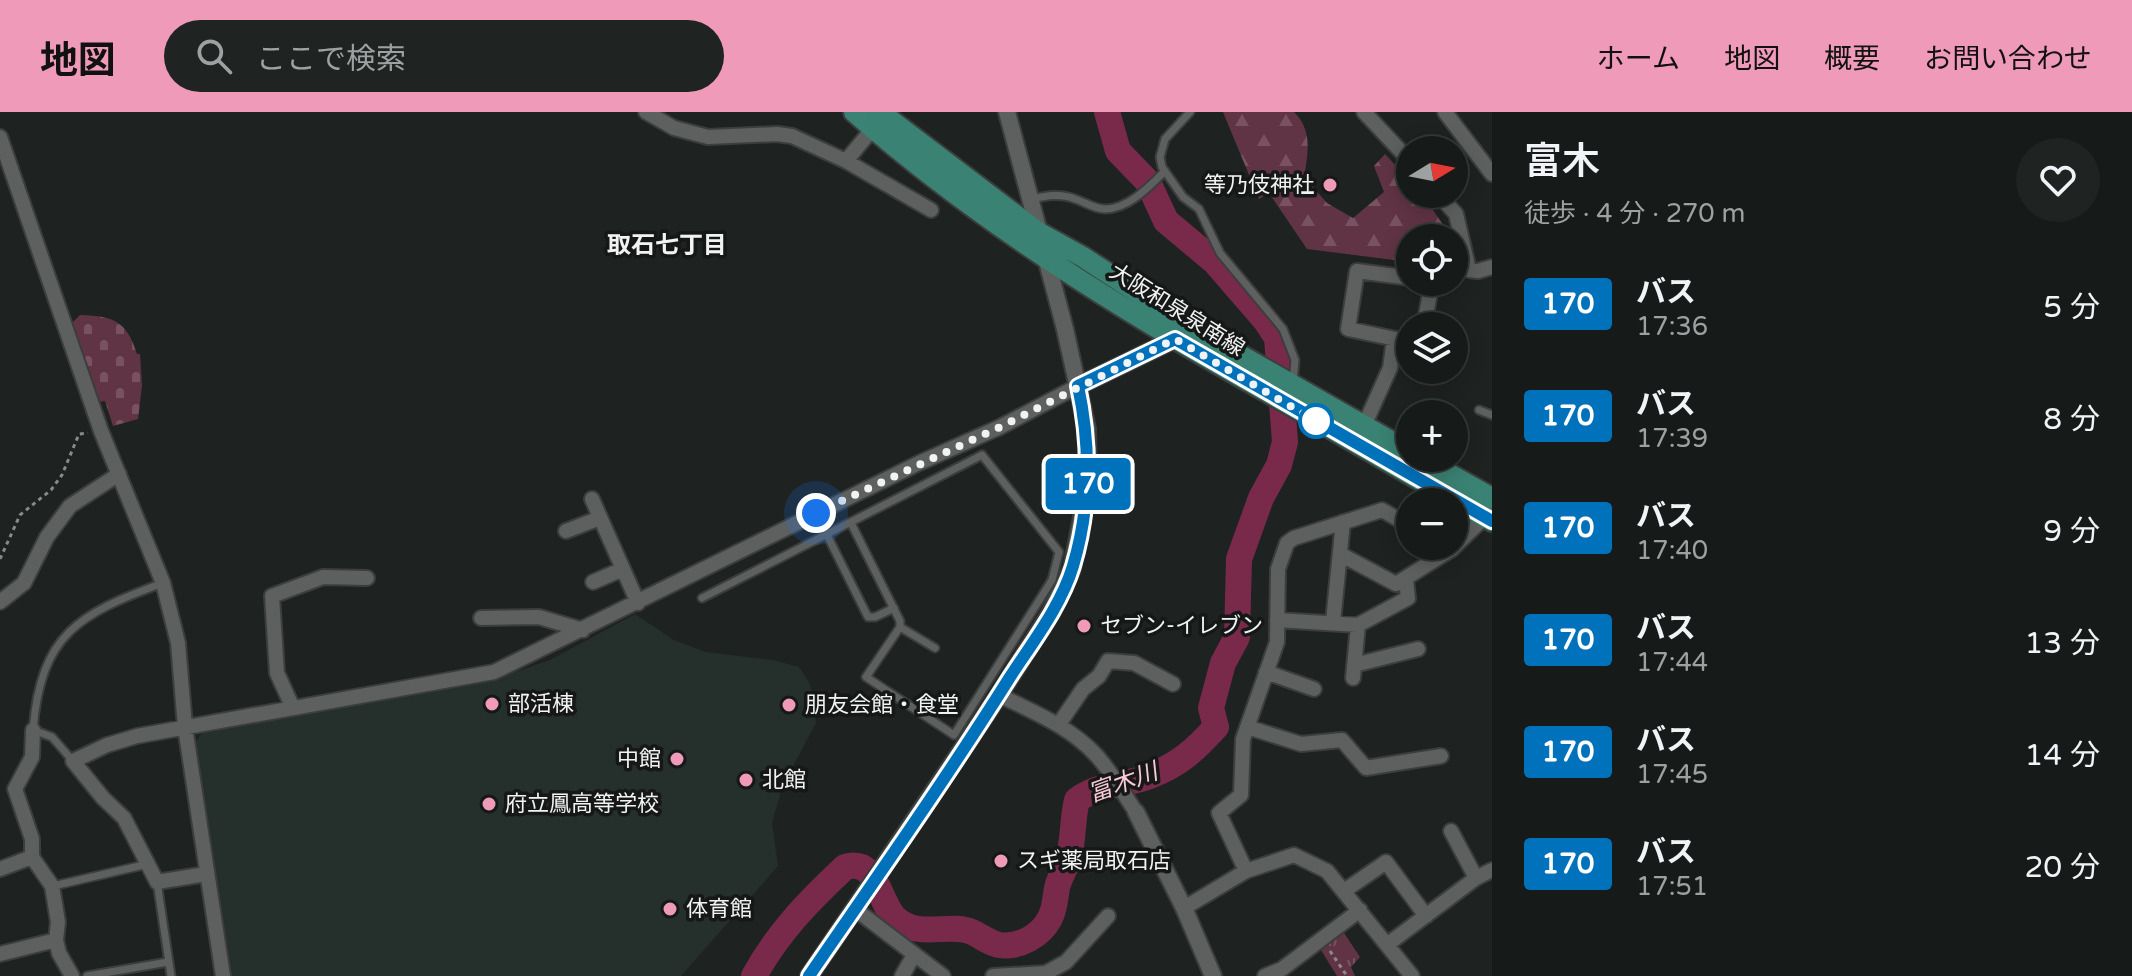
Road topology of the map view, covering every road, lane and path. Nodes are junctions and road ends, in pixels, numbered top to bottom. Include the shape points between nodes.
1 (646, 112) edge
2 (854, 112) edge
3 (1007, 112) edge
4 (1190, 112) edge
5 (1364, 112) edge
6 (1445, 112) edge
7 (879, 118) edge
8 (0, 137) edge
9 (1396, 146) edge
10 (846, 161) junction
11 (1164, 172) junction
12 (1492, 174) edge
13 (1028, 199) junction
14 (1451, 208) edge
15 (931, 210) dead end
16 (1038, 232) junction
17 (1046, 257) junction
18 (1492, 267) edge
19 (1396, 276) edge
20 (1180, 332) junction
21 (1394, 340) joint
22 (1291, 384) junction
23 (1078, 386) junction
24 (1479, 410) dead end
25 (1492, 415) edge
26 (1364, 426) junction
27 (101, 431) junction
28 (975, 438) junction
29 (1396, 444) edge
30 (982, 455) junction
31 (1439, 472) edge
32 (119, 474) junction
33 (592, 499) dead end
34 (1490, 512) edge
35 (600, 518) junction
36 (1396, 518) edge
37 (1343, 522) junction
38 (851, 523) junction
39 (566, 531) dead end
40 (1468, 531) edge
41 (827, 535) junction
42 (1340, 554) junction
43 (0, 559) edge
44 (1433, 560) edge
45 (623, 569) junction
46 (367, 578) dead end
47 (1406, 580) junction
48 (593, 582) dead end
49 (163, 583) junction
50 (702, 598) dead end
51 (0, 602) edge
52 (638, 603) junction
53 (894, 608) junction
54 (481, 618) dead end
55 (1277, 620) junction
56 (1333, 622) junction
57 (1358, 625) junction
58 (900, 627) junction
59 (583, 630) junction
60 (935, 648) dead end
61 (1418, 649) dead end
62 (1266, 672) junction
63 (1173, 684) dead end
64 (1314, 689) dead end
65 (999, 695) junction
66 (293, 708) junction
67 (1059, 724) junction
68 (185, 727) junction
69 (1247, 727) junction
70 (33, 730) junction
71 (960, 740) junction
72 (1441, 756) dead end
73 (73, 761) junction
74 (1136, 812) joint
75 (1451, 831) dead end
76 (32, 857) junction
77 (148, 864) junction
78 (0, 869) edge
79 (1492, 870) edge
80 (1246, 871) junction
81 (206, 874) junction
82 (1476, 878) junction
83 (157, 882) junction
84 (52, 886) junction
85 (1344, 891) junction
86 (1184, 908) junction
87 (855, 909) junction
88 (1360, 910) junction
89 (1108, 916) dead end
90 (1426, 916) junction
91 (56, 940) junction
92 (1317, 942) junction
93 (1388, 944) junction
94 (0, 954) edge
95 (914, 955) junction
96 (168, 962) junction
97 (1284, 972) edge
98 (1206, 973) edge
99 (72, 976) edge
100 (87, 976) edge
101 (171, 976) edge
102 (223, 976) edge
103 (809, 976) edge
104 (902, 976) edge
105 (943, 976) edge
106 (993, 976) edge
107 (1265, 976) edge
108 (1347, 976) edge
109 (1412, 976) edge

1 - 10 street via 674,128 708,137 792,136
2 - 7 main road, 大阪和泉泉南線
3 - 13 street
4 - 11 lane via 1162,146
5 - 9 street
6 - 12 street
7 - 10 street
7 - 16 main road, 大阪和泉泉南線
7 - 17 main road, 大阪和泉泉南線 via 923,170
8 - 27 street
10 - 15 street
11 - 13 lane via 1124,204 1108,209 1072,197
11 - 22 lane via 1199,209 1220,253 1283,329 1295,360
13 - 16 street
14 - 18 street via 1469,270
16 - 17 street
16 - 20 main road, 大阪和泉泉南線 via 1083,257
17 - 20 main road, 大阪和泉泉南線
17 - 23 street
19 - 21 street via 1357,271 1348,329
20 - 22 main road, 大阪和泉泉南線
20 - 23 street
20 - 34 main road, 大阪和泉泉南線 via 1269,394
21 - 26 street via 1390,368
22 - 26 main road, 大阪和泉泉南線
23 - 28 street
23 - 65 street via 1087,429 1088,485 1072,569
24 - 25 lane
26 - 29 main road, 大阪和泉泉南線
27 - 32 street
27 - 43 path via 79,434 62,475 20,515
28 - 30 lane
28 - 52 street
30 - 38 lane
30 - 71 lane via 1059,552 1052,580
31 - 34 main road
32 - 49 street
32 - 51 street via 70,506 24,583
33 - 35 street
34 - 40 street
35 - 39 street
35 - 45 street
36 - 37 street via 1382,510
37 - 42 street
37 - 55 street via 1287,543 1278,569
38 - 41 lane
38 - 53 lane
41 - 50 lane
41 - 53 lane via 868,617
42 - 47 street via 1396,584
42 - 56 street
44 - 47 street
45 - 48 street
45 - 52 street
46 - 66 street via 323,577 272,596 277,673
47 - 57 street via 1408,598
49 - 68 street via 178,643
49 - 70 lane via 86,617 61,638 36,697
52 - 59 street
53 - 58 lane
54 - 59 street via 539,617
55 - 56 street
55 - 62 street via 1277,642
56 - 57 street
57 - 61 street via 1354,671
58 - 60 lane
58 - 71 lane via 866,677
59 - 66 street via 494,672
62 - 64 street
62 - 69 street
63 - 67 street via 1134,663 1108,661
65 - 67 street
65 - 71 street
66 - 68 street
67 - 74 street via 1096,755
68 - 73 street via 121,740
68 - 81 street
69 - 72 street via 1301,744 1342,740 1366,768
69 - 80 street via 1241,795 1219,813
70 - 73 lane via 52,737
70 - 76 street via 32,757 15,789 32,839
71 - 87 street
73 - 77 street via 124,818
74 - 86 street
75 - 82 street
76 - 78 street
76 - 84 street
77 - 83 street
77 - 84 lane
79 - 82 street
80 - 85 street via 1294,855 1327,871
80 - 86 street
81 - 83 street
81 - 102 street
82 - 90 street
83 - 96 lane
84 - 91 street
85 - 88 street
85 - 90 street via 1386,862
86 - 98 street
87 - 95 street
87 - 103 street
88 - 92 street
88 - 93 street
89 - 106 street via 1066,962 1046,973
90 - 93 street
91 - 94 street
91 - 99 street
92 - 97 street
92 - 108 path via 1332,952
93 - 109 street
95 - 104 street
95 - 105 street
96 - 100 lane
96 - 101 lane
97 - 107 street

